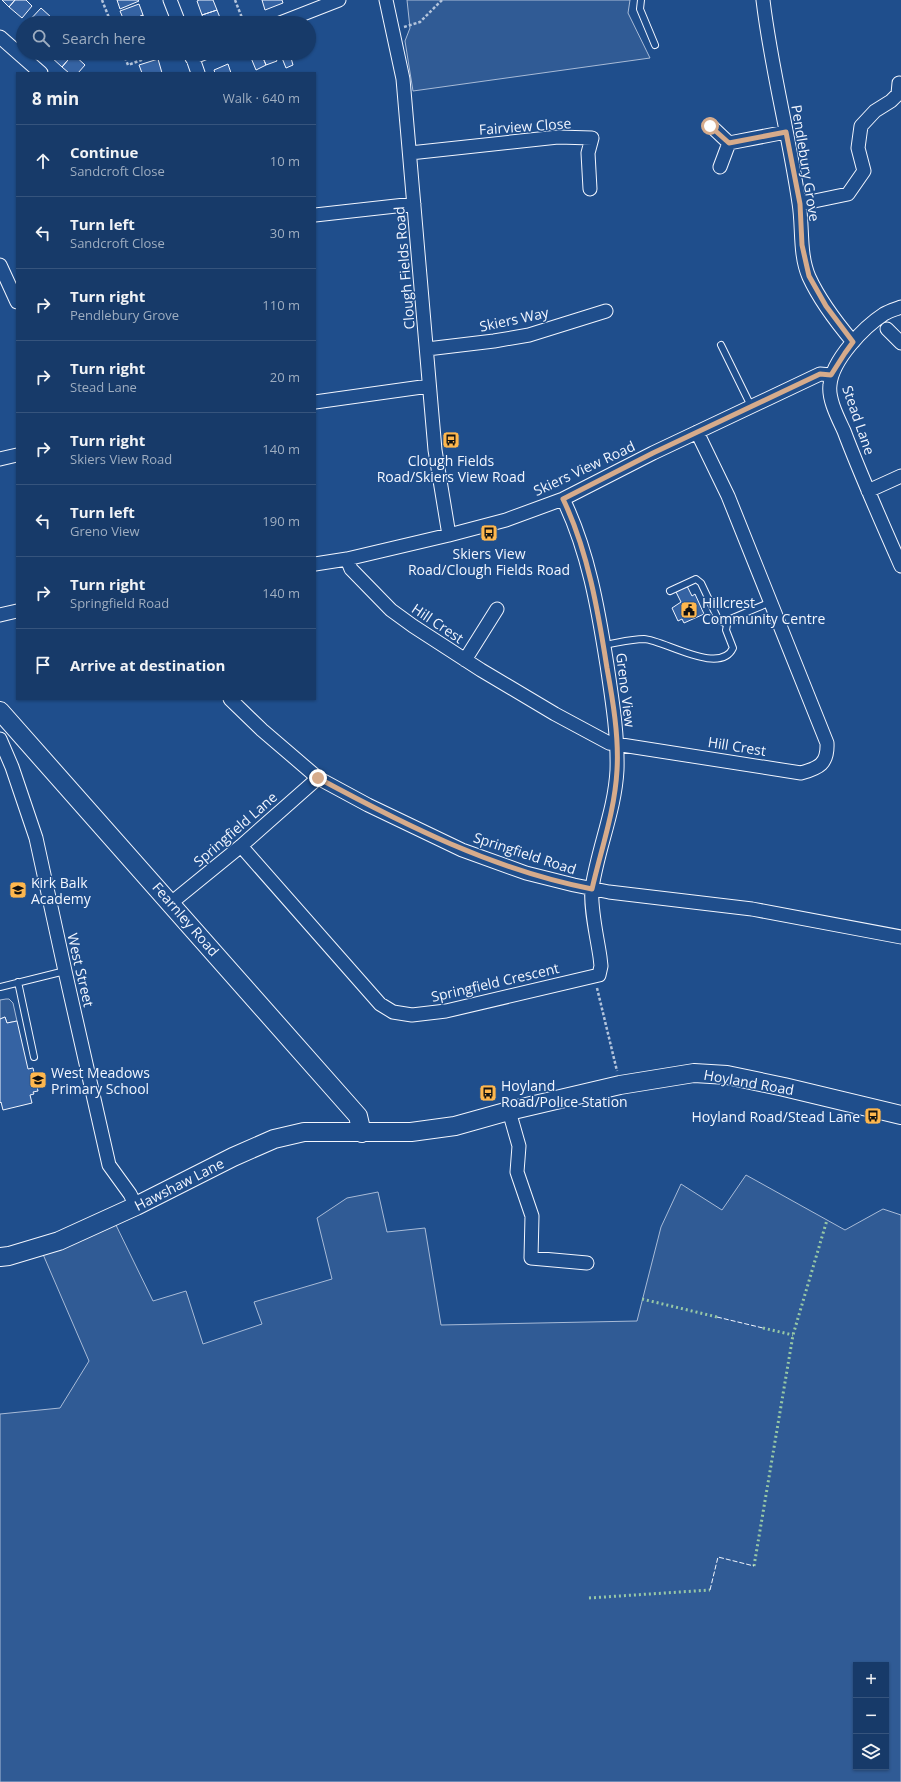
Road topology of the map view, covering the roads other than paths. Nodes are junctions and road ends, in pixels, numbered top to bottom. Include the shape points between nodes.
1 (170, 0) edge
2 (339, 0) edge
3 (386, 0) edge
4 (640, 0) edge
5 (763, 0) edge
6 (316, 4) edge
7 (176, 16) edge
8 (293, 16) edge
9 (0, 37) edge
10 (655, 44) dead end
11 (16, 51) edge
12 (26, 60) edge
13 (197, 60) edge
14 (40, 72) edge
15 (198, 72) edge
16 (899, 83) dead end
17 (710, 126) dead end
18 (786, 132) junction
19 (729, 143) junction
20 (410, 153) junction
21 (720, 167) dead end
22 (590, 190) dead end
23 (414, 204) junction
24 (800, 204) junction
25 (316, 215) edge
26 (0, 265) edge
27 (12, 277) edge
28 (16, 297) edge
29 (901, 307) edge
30 (606, 311) dead end
31 (887, 329) dead end
32 (853, 342) junction
33 (901, 343) edge
34 (721, 345) dead end
35 (426, 349) junction
36 (831, 375) junction
37 (429, 386) junction
38 (316, 402) edge
39 (751, 406) junction
40 (697, 432) junction
41 (16, 454) edge
42 (0, 459) edge
43 (901, 476) edge
44 (868, 491) junction
45 (563, 499) junction
46 (449, 535) junction
47 (347, 558) junction
48 (316, 564) edge
49 (901, 566) edge
50 (670, 591) dead end
51 (771, 602) junction
52 (497, 609) dead end
53 (16, 611) edge
54 (0, 615) edge
55 (726, 624) junction
56 (604, 645) junction
57 (465, 660) junction
58 (231, 700) edge
59 (0, 711) edge
60 (0, 738) edge
61 (616, 744) junction
62 (318, 778) junction
63 (241, 846) junction
64 (592, 889) junction
65 (171, 903) junction
66 (901, 937) edge
67 (64, 971) junction
68 (18, 982) junction
69 (0, 987) edge
70 (34, 1057) dead end
71 (508, 1111) junction
72 (901, 1115) edge
73 (362, 1133) junction
74 (136, 1206) junction
75 (0, 1257) edge
76 (587, 1262) dead end

1 - 7 street
2 - 6 street
3 - 20 street, Clough Fields Road via 403,80
4 - 10 lane via 640,9
5 - 18 street, Pendlebury Grove
6 - 8 street
9 - 11 street
12 - 14 street
13 - 15 street
16 - 24 street via 898,94 891,102 875,111 860,126 858,148 864,170 848,194
17 - 19 street
18 - 19 street
18 - 24 street, Pendlebury Grove
19 - 21 street
20 - 22 street, Fairview Close via 558,137 592,138 588,153
20 - 23 street, Clough Fields Road
23 - 25 street
23 - 35 street, Clough Fields Road
24 - 32 street, Pendlebury Grove via 802,245 809,276 826,306
26 - 27 street
27 - 28 street
29 - 32 street, Stead Lane via 885,314
30 - 35 street, Skiers Way via 529,335
31 - 33 street
32 - 36 street, Stead Lane
34 - 39 lane
35 - 37 street, Clough Fields Road
36 - 39 street, Skiers View Road via 820,374
36 - 44 street, Stead Lane via 831,396
37 - 38 street
37 - 46 street, Clough Fields Road via 435,450
39 - 40 street, Skiers View Road
40 - 45 street, Skiers View Road
40 - 51 street, Hill Crest via 728,496
41 - 42 street
43 - 44 street
44 - 49 street, Stead Lane
45 - 46 street, Skiers View Road via 506,520
45 - 56 street, Greno View via 584,555 597,602
46 - 47 street, Skiers View Road
47 - 48 street, Skiers View Road
47 - 57 street, Hill Crest via 351,569 391,610
50 - 55 lane via 696,579 701,583 718,619
51 - 55 lane via 735,616
51 - 61 street, Hill Crest via 827,743 828,754 816,769 801,773
52 - 57 street
53 - 54 street
55 - 56 lane via 733,648 730,655 716,659 683,652 644,639
56 - 61 street, Greno View
57 - 61 street, Hill Crest via 555,714
58 - 62 street, Springfield Road
59 - 65 main road, Fearnley Road
60 - 67 street, West Street via 36,838
61 - 64 street, Greno View via 617,770 612,805
62 - 63 street, Springfield Lane
62 - 64 street, Springfield Road via 462,850 526,873
63 - 64 street, Springfield Crescent via 380,1004 393,1012 412,1015 446,1011 599,975 601,966
63 - 65 street, Springfield Lane
64 - 66 street, Springfield Road via 752,909
65 - 73 main road, Fearnley Road via 358,1116
67 - 68 lane
67 - 74 street, West Street via 109,1165
68 - 69 lane
68 - 70 lane
71 - 72 main road, Hoyland Road via 620,1085 694,1073 727,1075
71 - 73 main road, Hoyland Road via 455,1126 411,1132
71 - 76 street via 520,1146 517,1172 532,1216 531,1258
73 - 74 main road, Hawshaw Lane via 304,1132 274,1139
74 - 75 main road, Hawshaw Lane via 58,1241

